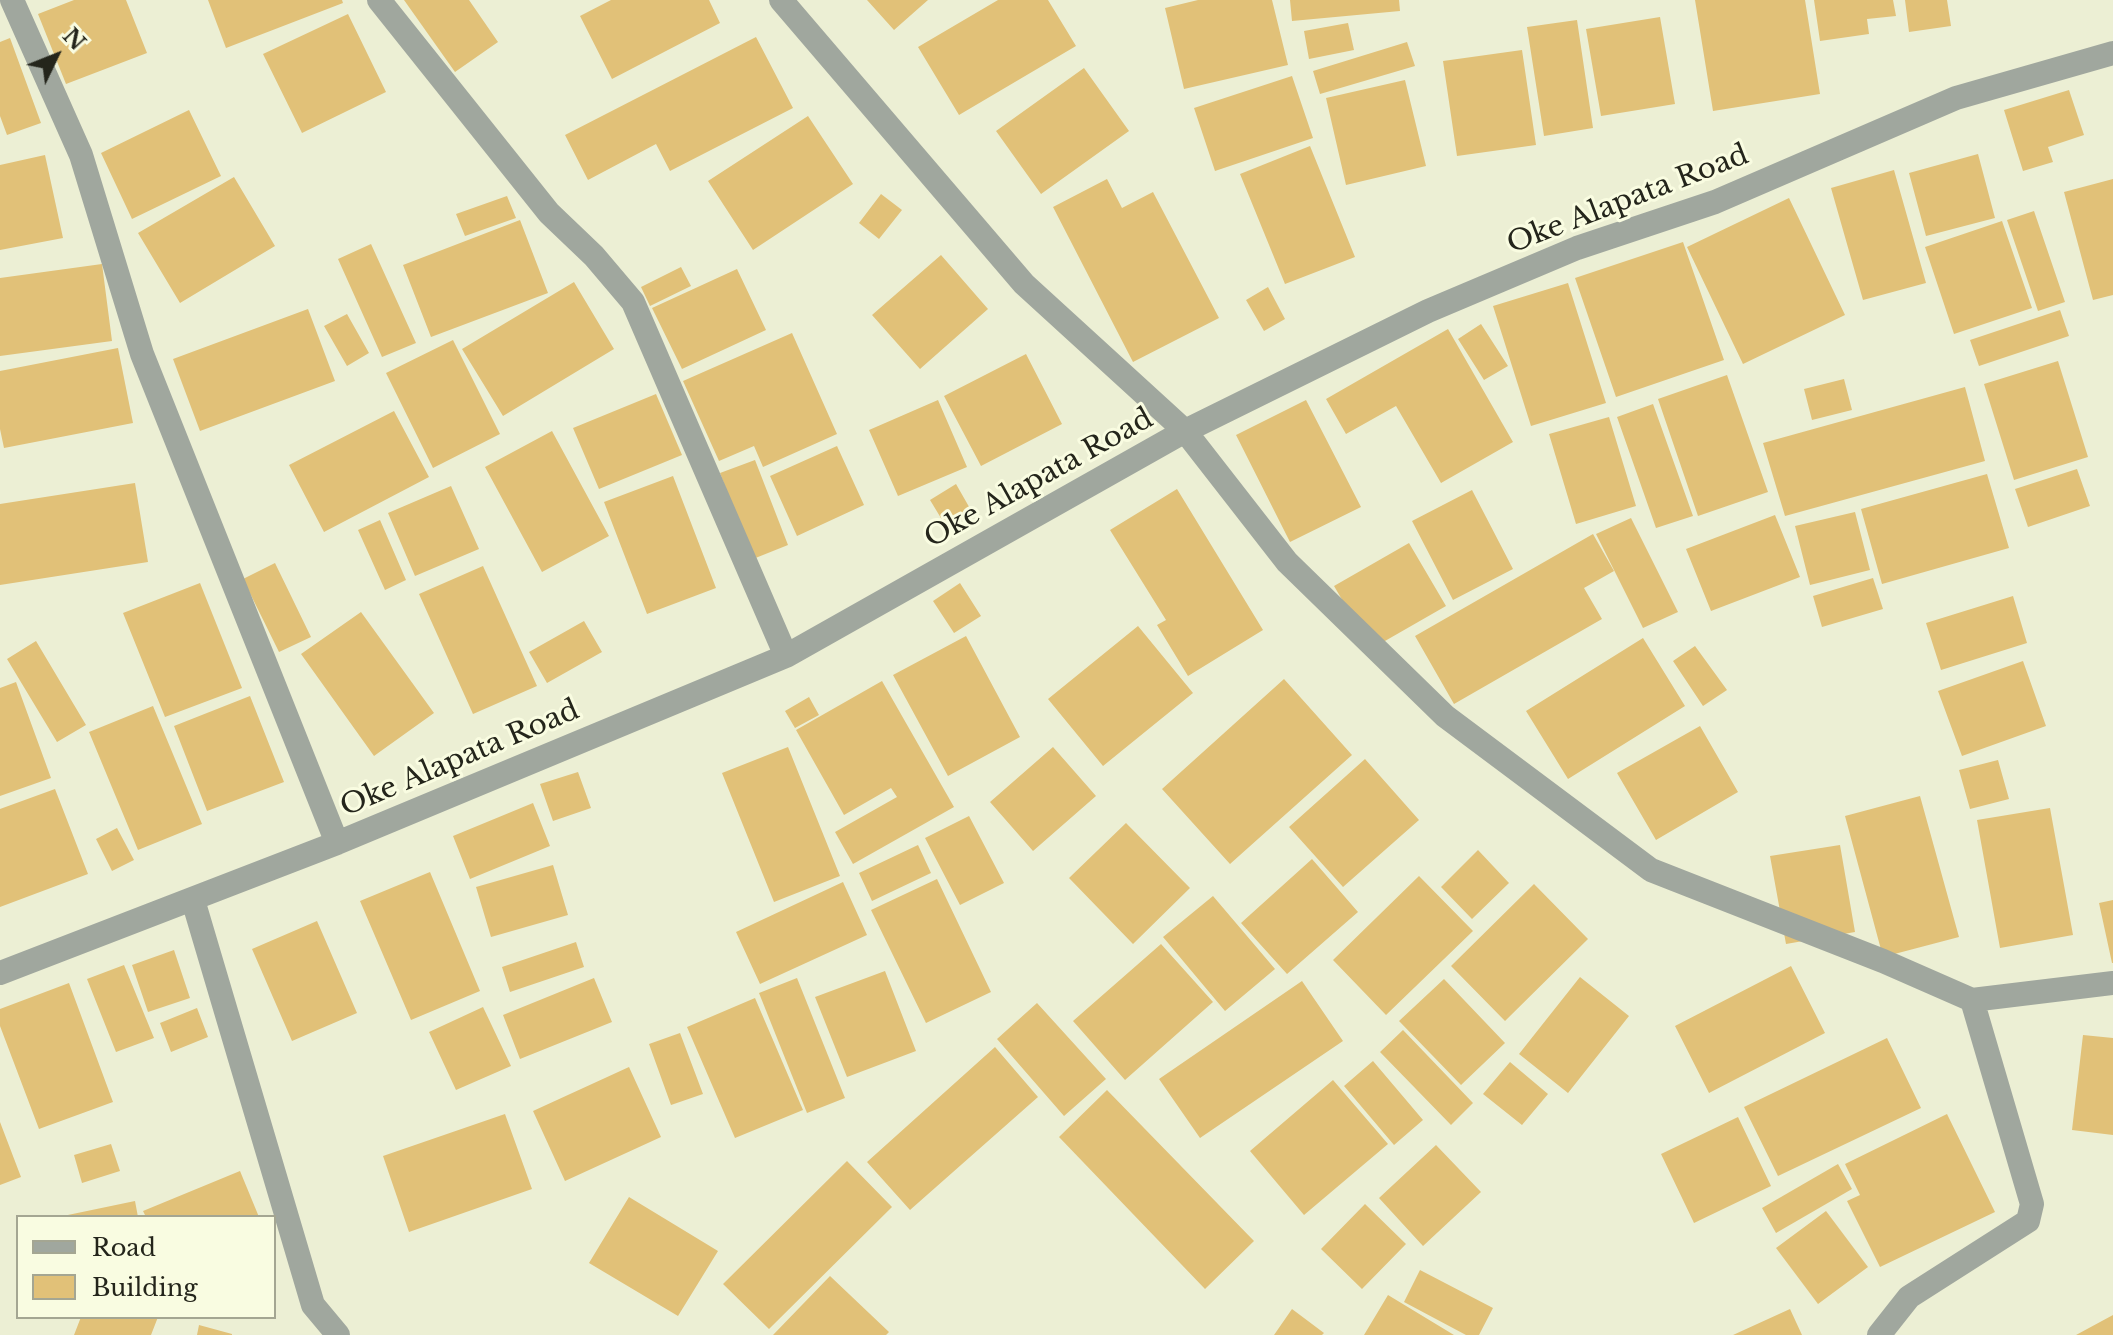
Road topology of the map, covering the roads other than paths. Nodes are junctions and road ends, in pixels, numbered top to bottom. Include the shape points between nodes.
1 (12, 0) edge
2 (379, 0) edge
3 (781, 0) edge
4 (2113, 53) edge
5 (1185, 431) junction
6 (786, 656) junction
7 (337, 843) junction
8 (193, 900) junction
9 (0, 973) edge
10 (2113, 983) edge
11 (1972, 1000) junction
12 (338, 1335) edge
13 (1879, 1335) edge

1 - 7 street via 81,155 142,354
2 - 6 street via 549,213 633,302
3 - 5 street via 1024,284
4 - 5 street, Oke Alapata Road via 1956,98 1715,202 1577,248 1428,311
5 - 6 street, Oke Alapata Road
5 - 11 street via 1287,562 1445,716 1651,870
6 - 7 street, Oke Alapata Road
7 - 8 street, Oke Alapata Road
8 - 9 street, Oke Alapata Road
8 - 12 street via 313,1305
10 - 11 street
11 - 13 street via 2032,1204 2028,1221 1909,1297

